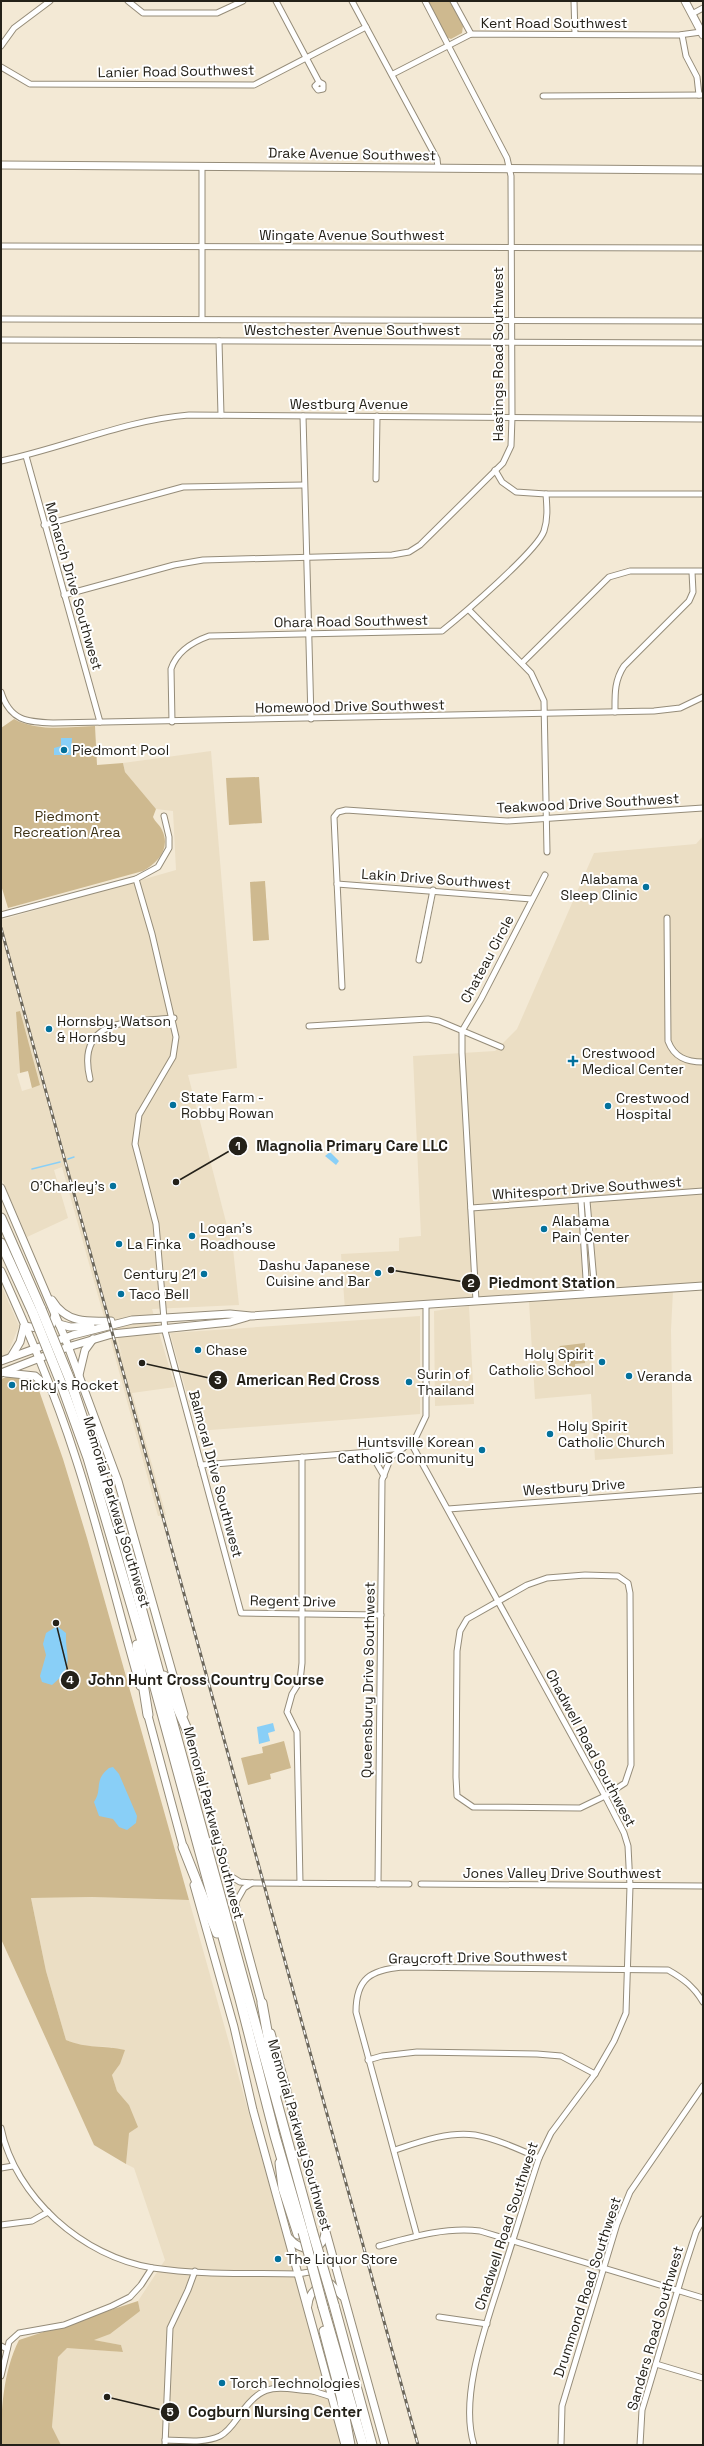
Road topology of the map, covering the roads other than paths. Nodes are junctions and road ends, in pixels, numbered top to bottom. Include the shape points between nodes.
1 (50, 1) edge
2 (128, 1) edge
3 (243, 1) edge
4 (276, 1) edge
5 (352, 1) edge
6 (424, 1) edge
7 (453, 1) edge
8 (574, 1) edge
9 (685, 1) edge
10 (703, 8) edge
11 (692, 14) junction
12 (366, 27) junction
13 (702, 33) edge
14 (471, 34) junction
15 (575, 34) junction
16 (682, 35) junction
17 (1, 46) edge
18 (447, 47) junction
19 (306, 59) junction
20 (1, 67) edge
21 (393, 74) junction
22 (319, 82) dead end
23 (701, 95) edge
24 (543, 96) dead end
25 (1, 165) edge
26 (202, 166) junction
27 (438, 168) junction
28 (509, 168) junction
29 (703, 170) edge
30 (1, 246) edge
31 (202, 246) junction
32 (510, 248) junction
33 (703, 248) edge
34 (1, 319) edge
35 (202, 319) junction
36 (511, 320) junction
37 (703, 321) edge
38 (1, 340) edge
39 (219, 341) junction
40 (511, 343) junction
41 (703, 343) edge
42 (220, 415) junction
43 (303, 416) junction
44 (377, 416) junction
45 (512, 417) junction
46 (703, 419) edge
47 (26, 456) junction
48 (1, 461) edge
49 (495, 470) junction
50 (376, 479) dead end
51 (304, 485) junction
52 (546, 494) junction
53 (703, 494) edge
54 (44, 525) junction
55 (306, 558) junction
56 (703, 571) edge
57 (692, 572) junction
58 (64, 595) junction
59 (469, 610) junction
60 (308, 635) junction
61 (522, 663) junction
62 (1, 692) edge
63 (703, 697) edge
64 (615, 712) junction
65 (544, 714) junction
66 (311, 719) junction
67 (100, 722) junction
68 (172, 722) junction
69 (703, 808) edge
70 (164, 816) dead end
71 (546, 819) junction
72 (547, 852) dead end
73 (545, 875) dead end
74 (136, 879) junction
75 (337, 884) junction
76 (433, 890) junction
77 (532, 899) junction
78 (1, 915) edge
79 (667, 918) dead end
80 (418, 960) dead end
81 (342, 987) dead end
82 (174, 1018) junction
83 (309, 1026) dead end
84 (462, 1031) junction
85 (501, 1047) dead end
86 (703, 1062) edge
87 (90, 1079) dead end
88 (1, 1188) edge
89 (703, 1191) edge
90 (587, 1200) junction
91 (581, 1201) junction
92 (471, 1208) junction
93 (1, 1218) edge
94 (1, 1243) edge
95 (1, 1271) edge
96 (38, 1278) junction
97 (703, 1286) edge
98 (587, 1294) junction
99 (595, 1294) junction
100 (476, 1301) junction
101 (426, 1304) junction
102 (37, 1311) junction
103 (55, 1314) junction
104 (251, 1316) junction
105 (163, 1318) junction
106 (132, 1320) junction
107 (59, 1324) junction
108 (109, 1325) junction
109 (24, 1326) junction
110 (165, 1328) junction
111 (65, 1338) junction
112 (94, 1338) junction
113 (68, 1347) junction
114 (35, 1349) junction
115 (12, 1357) junction
116 (39, 1359) junction
117 (1, 1361) edge
118 (2, 1373) edge
119 (79, 1375) junction
120 (51, 1389) junction
121 (411, 1442) junction
122 (403, 1448) junction
123 (370, 1452) junction
124 (302, 1457) junction
125 (391, 1457) junction
126 (202, 1465) junction
127 (384, 1476) junction
128 (703, 1490) edge
129 (448, 1509) junction
130 (498, 1600) junction
131 (130, 1604) junction
132 (241, 1613) joint
133 (303, 1614) junction
134 (381, 1615) junction
135 (144, 1620) junction
136 (148, 1714) junction
137 (188, 1732) junction
138 (605, 1796) junction
139 (184, 1847) junction
140 (227, 1874) junction
141 (252, 1883) junction
142 (300, 1884) junction
143 (378, 1884) junction
144 (409, 1884) dead end
145 (421, 1884) dead end
146 (630, 1886) junction
147 (703, 1886) edge
148 (235, 1904) junction
149 (629, 1969) junction
150 (240, 2000) junction
151 (703, 2002) edge
152 (262, 2003) junction
153 (368, 2060) junction
154 (595, 2074) junction
155 (703, 2086) edge
156 (1, 2128) edge
157 (285, 2131) junction
158 (395, 2150) junction
159 (539, 2158) junction
160 (13, 2166) junction
161 (1, 2168) edge
162 (48, 2212) junction
163 (703, 2219) edge
164 (1, 2225) edge
165 (325, 2226) junction
166 (304, 2232) junction
167 (417, 2236) junction
168 (288, 2238) junction
169 (513, 2241) junction
170 (379, 2246) dead end
171 (336, 2266) junction
172 (152, 2268) junction
173 (604, 2269) junction
174 (195, 2271) junction
175 (298, 2274) junction
176 (678, 2290) junction
177 (703, 2298) edge
178 (344, 2300) junction
179 (321, 2308) junction
180 (308, 2310) junction
181 (439, 2317) dead end
182 (487, 2324) junction
183 (1, 2346) edge
184 (7, 2349) junction
185 (656, 2364) junction
186 (1, 2376) edge
187 (326, 2377) junction
188 (703, 2378) edge
189 (313, 2391) junction
190 (332, 2397) junction
191 (165, 2442) edge
192 (345, 2445) edge
193 (350, 2445) edge
194 (363, 2445) edge
195 (372, 2445) edge
196 (385, 2445) edge
197 (474, 2445) edge
198 (560, 2445) edge
199 (640, 2445) edge

1 - 17 street via 14,28
2 - 3 street via 143,13 217,13
4 - 19 street
5 - 12 street
6 - 18 street, Hastings Road Southwest
7 - 14 street
8 - 15 street
9 - 11 main road
10 - 11 street
11 - 13 main road
12 - 19 street, Lanier Road Southwest
12 - 21 street
13 - 16 street, Kent Road Southwest
14 - 15 street, Kent Road Southwest
14 - 18 street, Kent Road Southwest
15 - 16 street, Kent Road Southwest
16 - 23 street via 686,56 697,78
18 - 21 street, Kent Road Southwest
18 - 28 street, Hastings Road Southwest
19 - 20 street, Lanier Road Southwest via 254,85 30,84
19 - 22 street
21 - 27 street via 437,159
23 - 24 street
25 - 26 main road, Drake Avenue Southwest
26 - 27 main road, Drake Avenue Southwest
26 - 31 street
27 - 28 main road, Drake Avenue Southwest
28 - 29 main road, Drake Avenue Southwest
28 - 32 street, Hastings Road Southwest
30 - 31 street, Wingate Avenue Southwest
31 - 32 street, Wingate Avenue Southwest
31 - 35 street
32 - 33 street, Wingate Avenue Southwest
32 - 36 street, Hastings Road Southwest
34 - 35 street, Westchester Avenue Southwest
35 - 36 street, Westchester Avenue Southwest
36 - 37 street, Westchester Avenue Southwest
36 - 40 street, Hastings Road Southwest
38 - 39 street, Westchester Avenue Southwest
39 - 40 street, Westchester Avenue Southwest
39 - 42 street
40 - 41 street, Westchester Avenue Southwest
40 - 45 street, Hastings Road Southwest
42 - 43 street, Westburg Avenue
42 - 47 street, Westburg Avenue via 169,416
43 - 44 street, Westburg Avenue
43 - 51 street
44 - 45 street, Westburg Avenue
44 - 50 street
45 - 46 street, Westburg Avenue
45 - 49 street, Hastings Road Southwest via 511,446 503,463
47 - 48 street, Westburg Avenue
47 - 54 street, Monarch Drive Southwest
49 - 52 street via 505,485 516,492
49 - 55 street, Hastings Road Southwest via 420,545 408,552 392,555
51 - 54 street via 183,487
51 - 55 street
52 - 53 street
52 - 59 street, Ohara Road Southwest via 547,516 544,532 532,548
54 - 58 street, Monarch Drive Southwest
55 - 58 street, Hastings Road Southwest via 203,560 174,565
55 - 60 street
56 - 57 street
57 - 61 street via 630,571 610,577
57 - 64 street via 693,592 689,601 618,675
58 - 67 street, Monarch Drive Southwest
59 - 60 street, Ohara Road Southwest via 442,631
59 - 61 street
60 - 66 street
60 - 68 street, Ohara Road Southwest via 209,636 193,641 174,661 171,669
61 - 65 street via 540,690 544,701
62 - 67 street, Homewood Drive Southwest via 10,711 18,719 34,723
63 - 64 street, Homewood Drive Southwest via 680,708 669,710
64 - 65 street, Homewood Drive Southwest
65 - 66 street, Homewood Drive Southwest
65 - 71 street
66 - 68 street, Homewood Drive Southwest
67 - 68 street, Homewood Drive Southwest
69 - 71 street, Teakwood Drive Southwest
70 - 74 street via 169,837 165,858 158,867
71 - 72 street
71 - 75 street, Teakwood Drive Southwest via 506,821 346,810 338,812 334,817
73 - 77 street, Chateau Circle
74 - 78 street
74 - 82 street, Balmoral Drive Southwest
75 - 76 street, Lakin Drive Southwest
75 - 81 street, Teakwood Drive Southwest
76 - 77 street, Lakin Drive Southwest
76 - 80 street
77 - 84 street, Chateau Circle
79 - 86 street via 668,1041 671,1049 686,1061
82 - 87 street via 120,1023 99,1032 91,1043 88,1054
82 - 105 street, Balmoral Drive Southwest via 176,1036 173,1057 139,1115 135,1138 156,1224
83 - 84 street via 428,1019
84 - 85 street
84 - 92 street
88 - 96 main road
89 - 90 street, Whitesport Drive Southwest
90 - 91 street, Whitesport Drive Southwest
90 - 99 street
91 - 92 street, Whitesport Drive Southwest
91 - 98 street
92 - 100 street
93 - 102 highway, Memorial Parkway Southwest
94 - 102 highway, Memorial Parkway Southwest
95 - 109 main road
96 - 103 main road
96 - 106 main road via 56,1306 71,1318 94,1322
97 - 99 main road
98 - 99 main road
98 - 100 main road
100 - 101 main road
101 - 104 main road
101 - 121 street via 427,1410 422,1427
102 - 131 highway, Memorial Parkway Southwest, bridge via 90,1465
102 - 135 highway, Memorial Parkway Southwest, bridge via 70,1380 111,1498
103 - 107 main road
103 - 109 main road via 51,1326 44,1329
104 - 105 main road via 230,1314
104 - 110 main road via 230,1322
105 - 106 main road
105 - 110 street, Balmoral Drive Southwest
106 - 108 main road
107 - 108 main road via 70,1327
107 - 111 main road
108 - 111 main road
109 - 114 main road
109 - 115 main road via 20,1342
110 - 112 main road
110 - 126 street, Balmoral Drive Southwest
111 - 113 main road
111 - 114 main road
112 - 113 main road
112 - 119 main road via 85,1350
113 - 116 main road
113 - 119 main road
114 - 115 main road
114 - 116 main road
115 - 117 main road
116 - 118 main road
116 - 120 main road
118 - 120 main road via 35,1376
119 - 120 main road via 68,1368 59,1370 52,1377
119 - 137 main road via 124,1500
120 - 136 main road via 94,1517
121 - 122 street
121 - 129 street, Chadwell Road Southwest
122 - 123 street
122 - 125 street
123 - 124 street
123 - 125 street
123 - 127 street
124 - 126 street
124 - 133 street
125 - 127 street, Queensbury Drive Southwest
126 - 132 street, Balmoral Drive Southwest
127 - 134 street, Queensbury Drive Southwest
128 - 129 street, Westbury Drive
129 - 130 street, Chadwell Road Southwest
130 - 138 street, Chadwell Road Southwest
130 - 138 street via 547,1578 618,1576 628,1583 631,1765 625,1783
130 - 138 street via 467,1619 460,1630 456,1651 458,1796 473,1807 520,1808 580,1808
131 - 136 highway
131 - 150 highway, Memorial Parkway Southwest
132 - 133 street, Regent Drive
133 - 134 street, Regent Drive
133 - 142 street via 300,1681 287,1706 287,1712 297,1732
134 - 143 street, Queensbury Drive Southwest
135 - 137 highway via 177,1710
135 - 157 highway, Memorial Parkway Southwest
136 - 139 main road
137 - 140 main road
138 - 146 street, Chadwell Road Southwest via 628,1846
139 - 150 highway via 215,1928 232,1984
139 - 168 main road
140 - 141 street via 240,1882
140 - 148 main road
141 - 142 street
141 - 148 street via 244,1888
142 - 143 street
143 - 144 street
145 - 146 street, Jones Valley Drive Southwest
146 - 147 street, Jones Valley Drive Southwest
146 - 149 street, Chadwell Road Southwest
148 - 152 main road
149 - 151 street, Graycroft Drive Southwest via 668,1970 697,1991
149 - 153 street, Graycroft Drive Southwest via 384,1969 368,1976 356,1998 356,2012
149 - 154 street, Chadwell Road Southwest via 626,2012 614,2041
150 - 166 highway, Memorial Parkway Southwest via 275,2136 284,2188
152 - 157 highway
152 - 165 main road
153 - 154 street via 417,2052 537,2054 561,2056
153 - 158 street, Graycroft Drive Southwest
154 - 159 street, Chadwell Road Southwest via 551,2133
155 - 173 street, Drummond Road Southwest via 630,2192
156 - 160 street
157 - 166 highway, Memorial Parkway Southwest
158 - 159 street via 450,2135 474,2135 500,2142
158 - 167 street, Graycroft Drive Southwest
159 - 169 street, Chadwell Road Southwest
160 - 161 street
160 - 162 street
162 - 164 street via 32,2221
162 - 172 street via 84,2240 106,2252
163 - 176 street, Sanders Road Southwest via 696,2232
165 - 168 main road via 324,2240 320,2246 312,2250 304,2250 294,2245
165 - 171 main road
166 - 179 highway
166 - 195 highway, Memorial Parkway Southwest, bridge via 334,2305
167 - 169 street via 466,2230
167 - 170 street
168 - 175 main road
169 - 173 street
169 - 182 street, Chadwell Road Southwest
171 - 175 street
171 - 178 main road
172 - 174 street
172 - 184 street via 142,2285 130,2297 64,2325 19,2334 9,2342
173 - 176 street
173 - 198 street, Drummond Road Southwest via 562,2406
174 - 175 street
174 - 191 street via 170,2328
175 - 180 main road
176 - 177 street
176 - 185 street, Sanders Road Southwest
178 - 180 main road via 331,2284 323,2285 309,2298
178 - 196 main road
179 - 193 highway
179 - 194 highway
180 - 187 main road
181 - 182 street
182 - 197 street, Chadwell Road Southwest via 474,2376 470,2405 470,2433
183 - 184 street
184 - 186 street
185 - 188 street
185 - 199 street, Sanders Road Southwest via 642,2410
187 - 189 street
187 - 190 main road
189 - 190 street
189 - 191 street via 274,2388 261,2392 251,2398 222,2435 191,2442
190 - 192 main road

